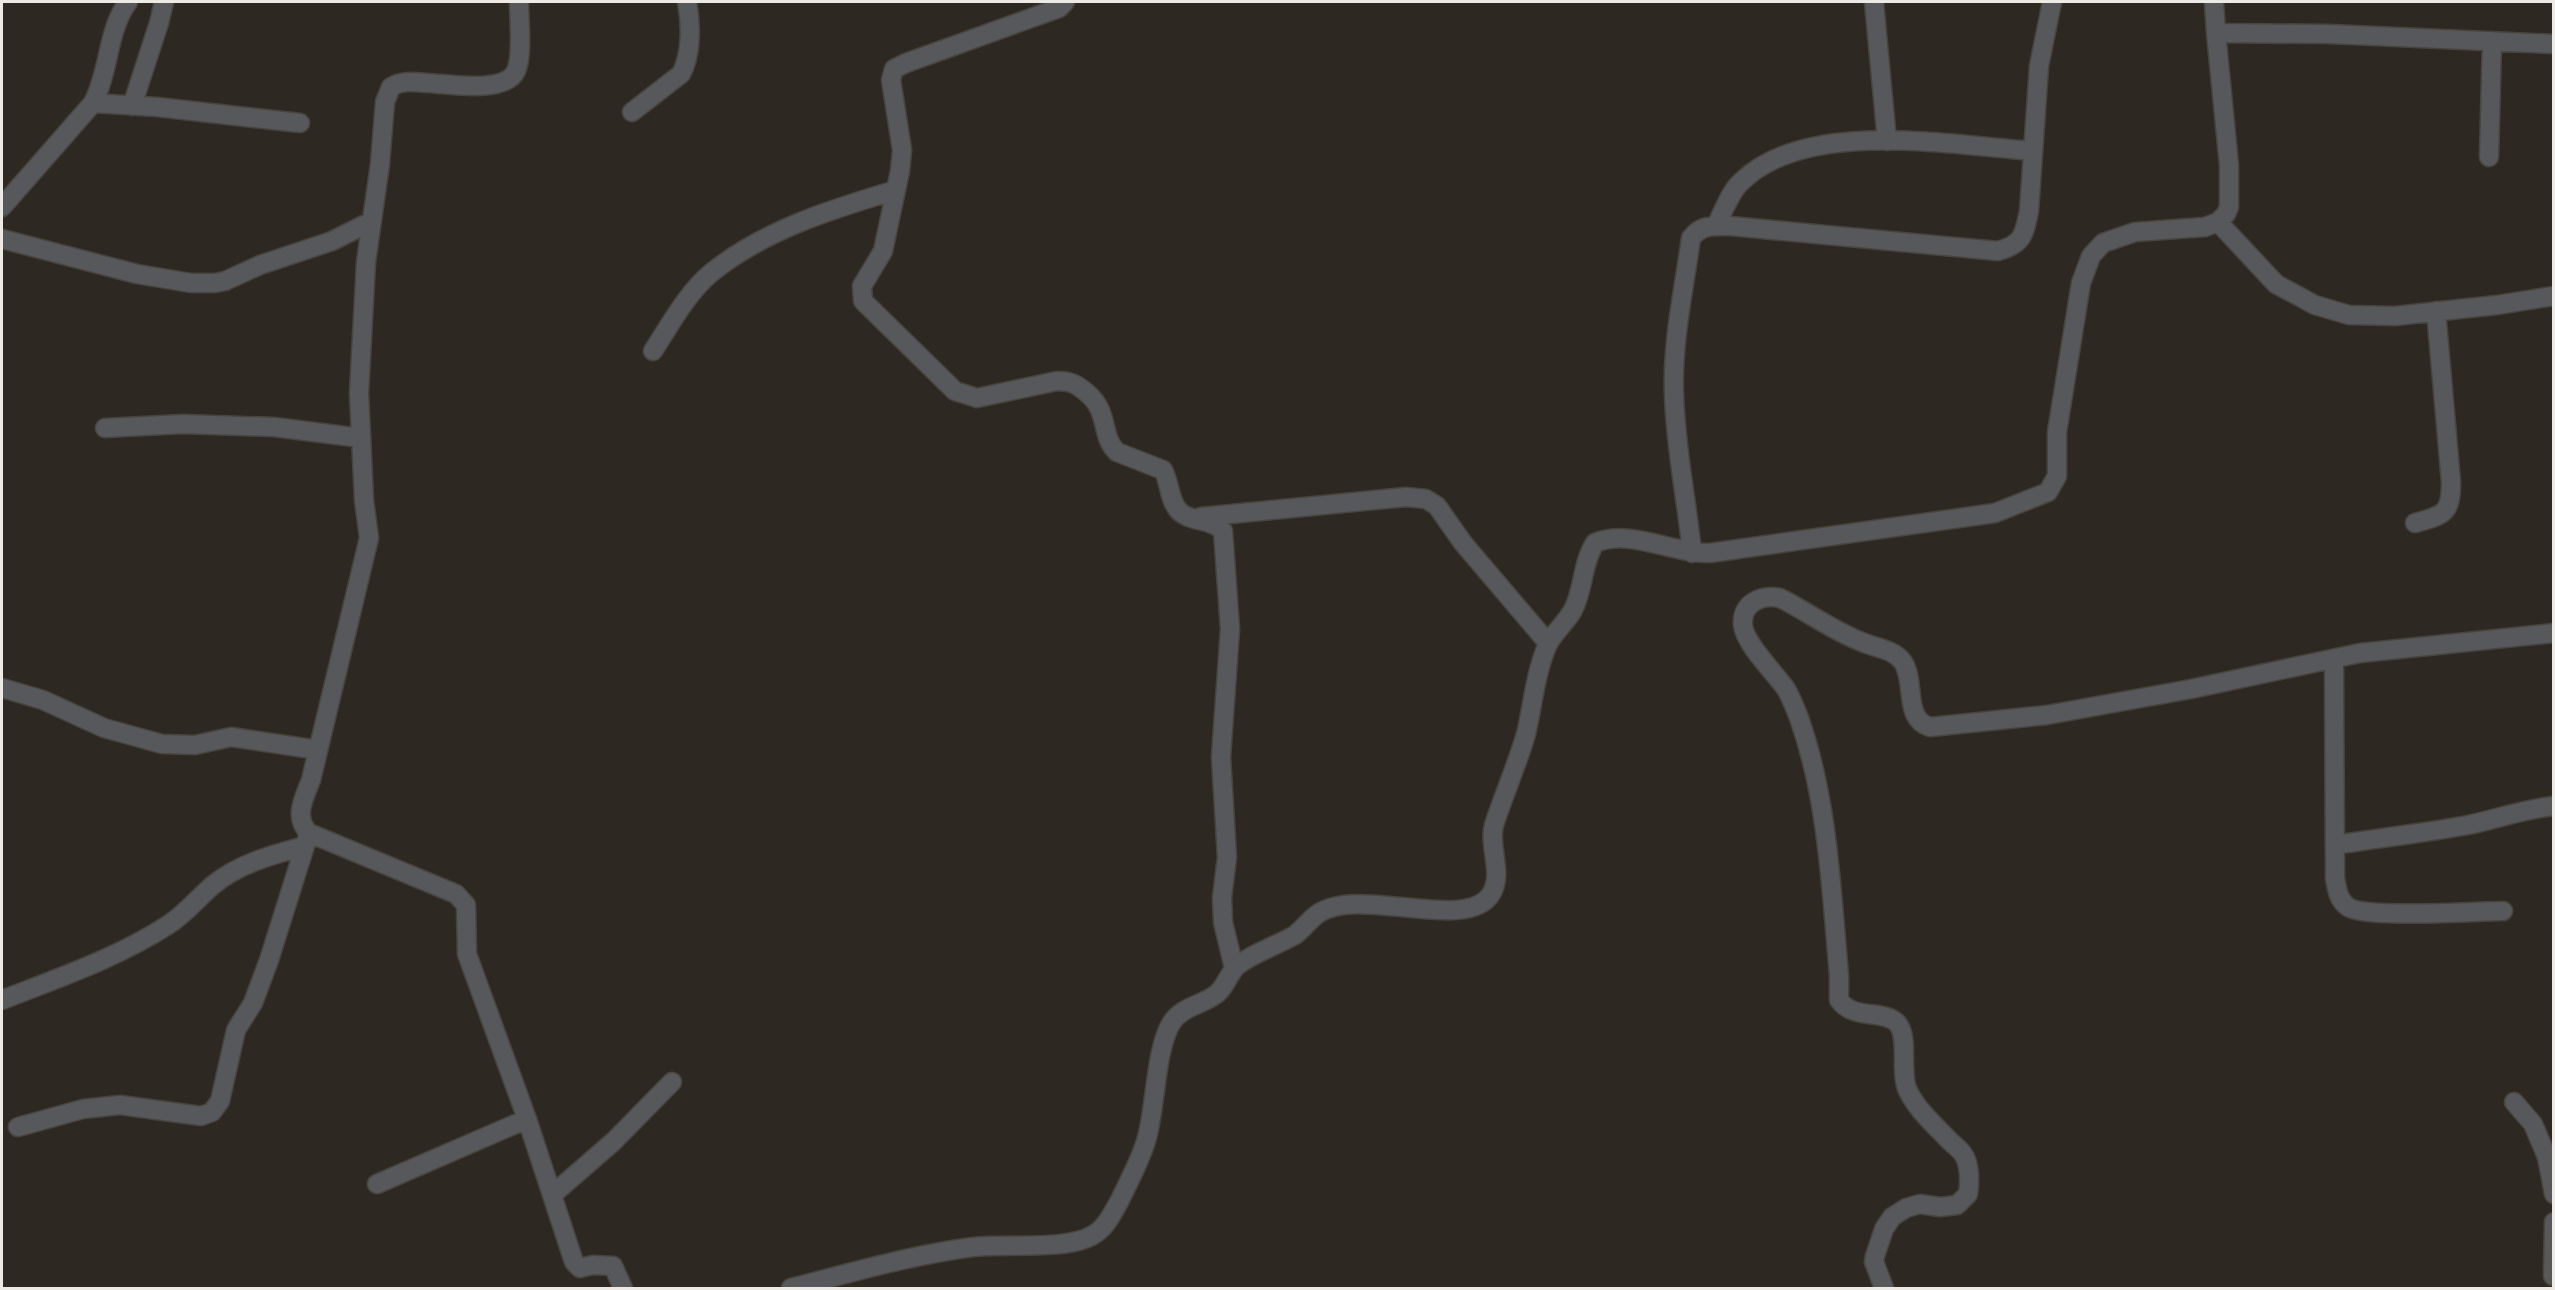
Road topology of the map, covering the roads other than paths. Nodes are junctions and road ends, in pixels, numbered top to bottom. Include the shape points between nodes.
1 (128, 2) edge
2 (164, 2) edge
3 (519, 2) edge
4 (687, 2) edge
5 (1065, 2) edge
6 (1874, 2) edge
7 (2052, 2) edge
8 (2214, 2) edge
9 (2216, 33) junction
10 (2492, 41) junction
11 (2553, 44) edge
12 (93, 103) junction
13 (132, 106) junction
14 (632, 112) dead end
15 (300, 123) dead end
16 (1887, 141) junction
17 (2033, 151) junction
18 (2489, 157) dead end
19 (896, 190) junction
20 (2, 207) edge
21 (372, 221) junction
22 (2218, 222) junction
23 (1716, 226) junction
24 (2, 240) edge
25 (2553, 296) edge
26 (2436, 311) junction
27 (653, 351) dead end
28 (105, 428) dead end
29 (361, 438) junction
30 (1193, 518) junction
31 (2415, 523) dead end
32 (1692, 553) junction
33 (2553, 633) edge
34 (1548, 643) junction
35 (2334, 659) junction
36 (2, 688) edge
37 (318, 750) junction
38 (2553, 806) edge
39 (307, 840) junction
40 (2335, 845) junction
41 (2504, 911) dead end
42 (1234, 968) junction
43 (2, 1000) edge
44 (672, 1082) dead end
45 (2514, 1102) dead end
46 (526, 1119) junction
47 (18, 1127) dead end
48 (377, 1184) dead end
49 (2553, 1194) edge
50 (552, 1195) junction
51 (2553, 1222) edge
52 (2553, 1276) edge
53 (623, 1288) edge
54 (791, 1288) edge
55 (1884, 1288) edge
56 (2546, 1288) edge

1 - 12 street via 116,21 108,62
2 - 13 street
3 - 21 street via 516,70 507,80 492,85 408,82 391,87 385,102
4 - 14 street via 689,53 685,66 681,74
5 - 19 street via 1059,8 894,69 891,80 902,150
6 - 16 street
7 - 17 street via 2039,66
8 - 9 street
9 - 10 street
9 - 22 street via 2230,197 2226,214
10 - 11 street
10 - 18 street
12 - 13 street
12 - 20 street
13 - 15 street
16 - 17 street
16 - 23 street via 1809,146 1767,163 1739,183
17 - 23 street via 2026,229 2011,248 1998,251
19 - 27 street via 833,209 749,248 710,274 679,310
19 - 30 street via 883,251 862,285 863,301 955,391 977,398 1057,381 1079,385 1101,408 1112,447 1163,470 1176,507
21 - 24 street via 332,241 215,283 136,274
21 - 29 street via 359,393
22 - 26 street via 2276,284 2315,305 2349,315 2395,316
22 - 32 street via 2205,227 2135,232 2103,243 2091,256 2081,283 2057,432 2057,476 2048,492 1995,513
23 - 32 street via 1702,228 1691,238 1676,349 1675,425
25 - 26 street
26 - 31 street via 2451,501 2437,517
28 - 29 street via 183,424 274,427
29 - 37 street via 368,548
30 - 34 street via 1406,497 1426,500 1437,506 1463,543
30 - 42 street via 1220,527 1226,546 1230,629 1221,757 1227,857 1222,897 1223,921
32 - 34 street via 1628,539 1595,543 1574,608
33 - 35 street
34 - 42 street via 1537,675 1527,730 1493,828 1496,879 1491,896 1476,906 1456,910 1368,904 1337,906 1319,913 1297,933
35 - 40 street
35 - 55 street via 2047,715 1930,727 1916,717 1904,666 1895,655 1841,634 1780,598 1771,596 1751,603 1743,621 1745,635 1787,691 1799,718 1825,825 1839,1000 1856,1012 1897,1022 1902,1033 1907,1089 1923,1113 1963,1153 1968,1165 1968,1194 1957,1205 1912,1206 1892,1217 1874,1262
36 - 37 street via 43,700 104,728 162,744 195,745 231,736
37 - 39 street via 301,808
38 - 40 street via 2470,824
39 - 43 street via 242,867 214,885 169,924 132,945
39 - 46 street via 456,894 466,905 467,954
39 - 47 street via 269,960 236,1030 216,1108 201,1116 120,1105 83,1109
40 - 41 street via 2338,892 2349,908 2372,913
42 - 54 street via 1219,992 1183,1011 1168,1028 1147,1140 1116,1208 1098,1232 1067,1243 975,1247 913,1257
44 - 50 street via 614,1141
45 - 49 street via 2533,1124 2547,1157
46 - 48 street
46 - 50 street
50 - 53 street via 576,1266 612,1265
51 - 52 street
52 - 56 street

